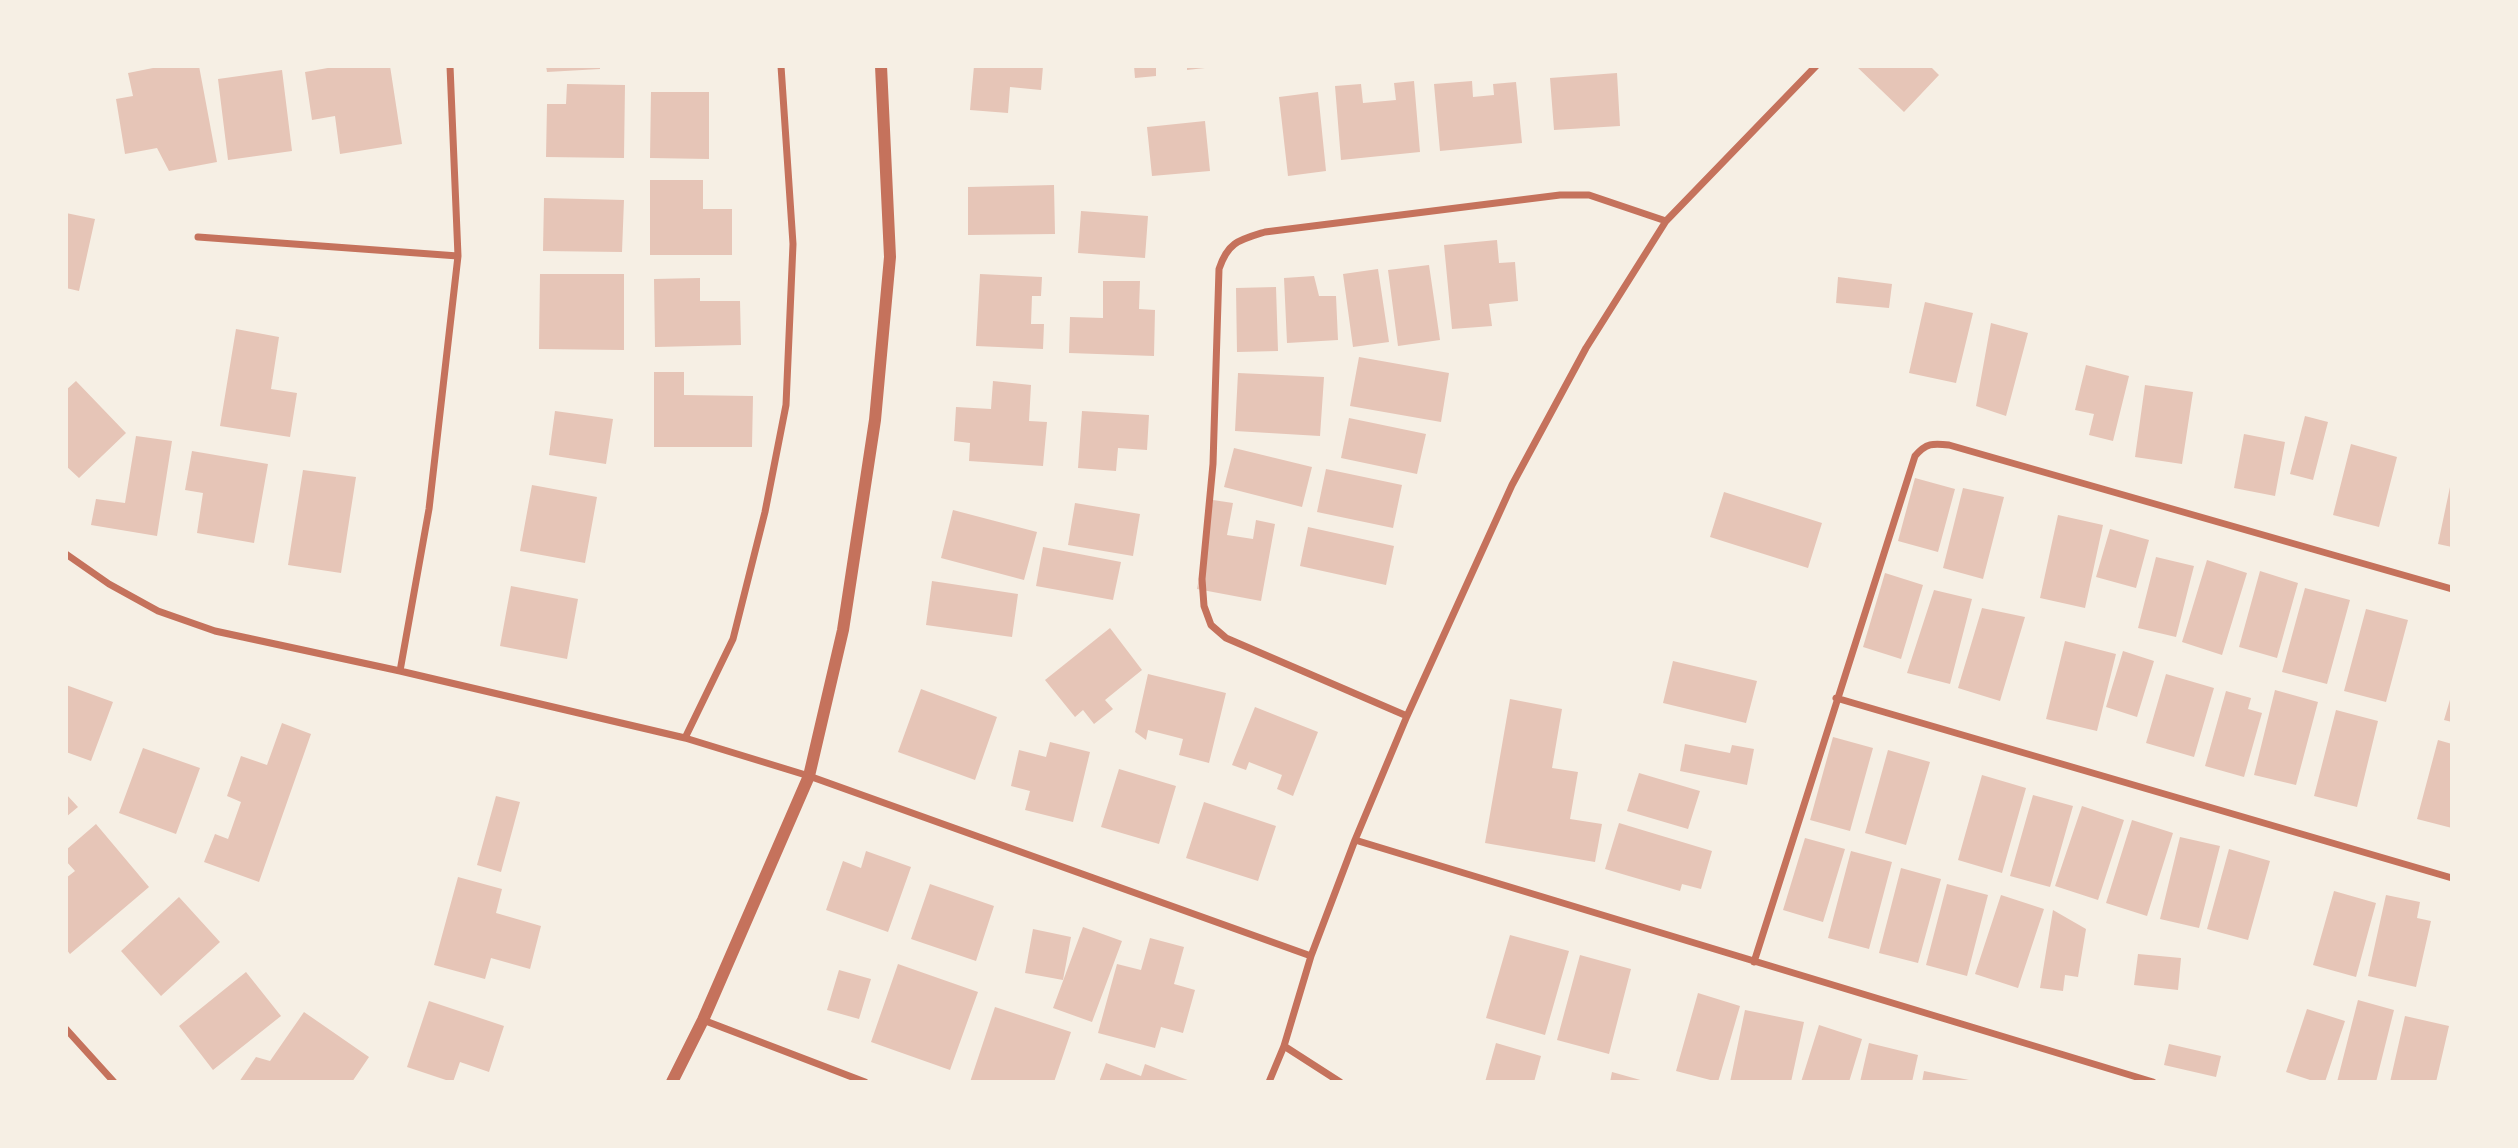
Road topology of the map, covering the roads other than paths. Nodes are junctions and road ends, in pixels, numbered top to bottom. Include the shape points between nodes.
1 (450, 66) edge
2 (782, 66) edge
3 (881, 66) edge
4 (1816, 66) edge
5 (1666, 221) junction
6 (198, 237) dead end
7 (458, 256) junction
8 (66, 554) edge
9 (2452, 589) edge
10 (400, 671) junction
11 (1836, 698) junction
12 (1407, 716) junction
13 (685, 738) junction
14 (808, 776) junction
15 (1355, 840) junction
16 (2452, 878) edge
17 (1311, 956) junction
18 (1754, 962) junction
19 (703, 1020) junction
20 (66, 1029) edge
21 (1284, 1046) junction
22 (114, 1082) edge
23 (672, 1082) edge
24 (865, 1082) edge
25 (1269, 1082) edge
26 (1340, 1082) edge
27 (2153, 1082) edge

1 - 7 street
2 - 13 street via 793,244 786,405 733,639
3 - 14 street via 890,257 875,420 843,630
4 - 5 street
5 - 12 street via 1586,348 1512,485
5 - 12 street via 1589,195 1560,195 1265,232 1240,240 1224,253 1219,269 1213,464 1202,579 1211,625 1226,638
6 - 7 street
7 - 10 street via 429,509
8 - 10 street via 169,615 215,631
9 - 11 street via 1930,443 1915,456
10 - 13 street
11 - 16 street
11 - 18 street
12 - 15 street
13 - 14 street
14 - 17 street
14 - 19 street
15 - 17 street
15 - 18 street
17 - 21 street
18 - 27 street
19 - 23 street
19 - 24 street
20 - 22 street
21 - 25 street
21 - 26 street

